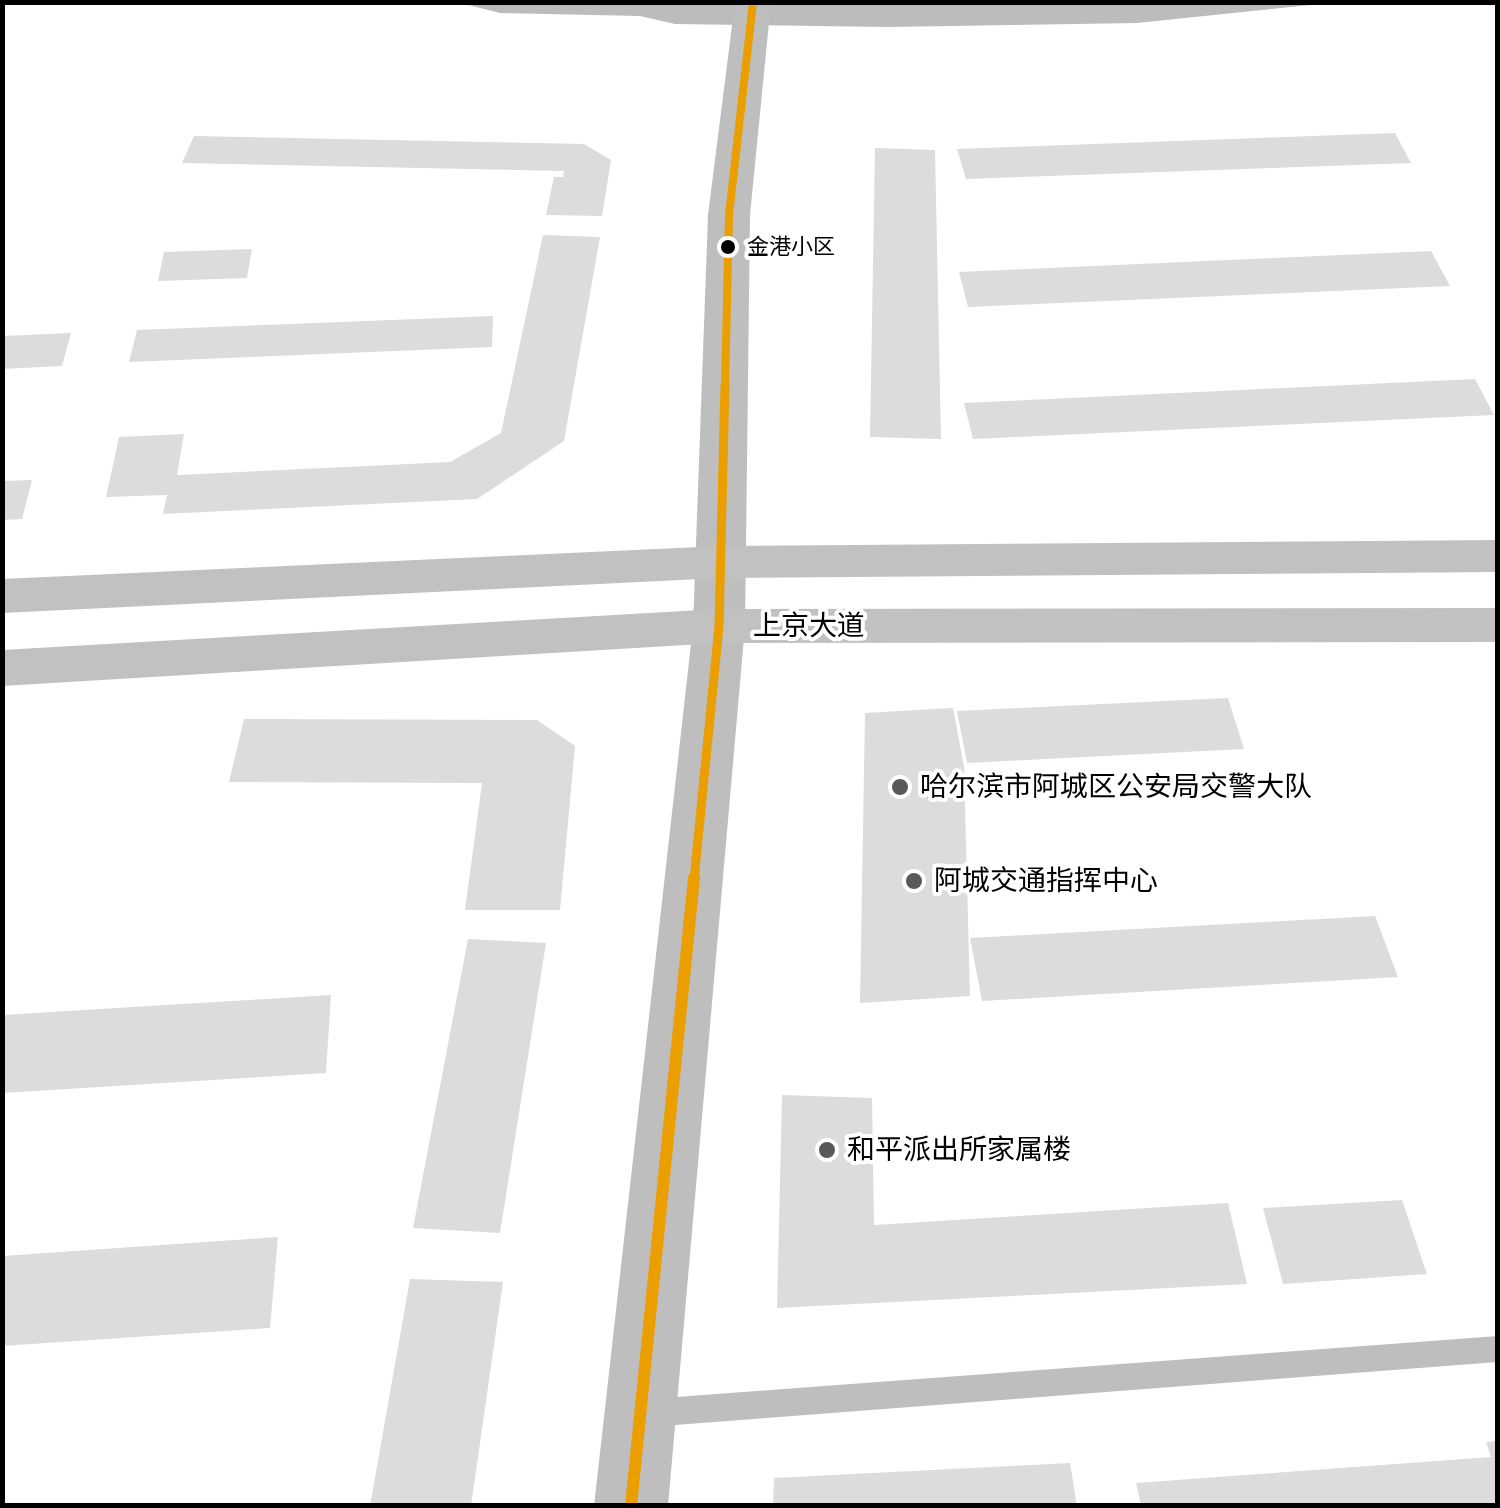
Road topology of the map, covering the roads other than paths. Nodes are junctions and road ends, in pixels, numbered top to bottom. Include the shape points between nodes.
1 (751, 18) edge
2 (1498, 556) edge
3 (722, 562) junction
4 (2, 596) edge
5 (1498, 624) edge
6 (720, 626) junction
7 (2, 668) edge
8 (1498, 1349) edge
9 (640, 1414) junction
10 (631, 1506) edge

1 - 3 street via 729,215
2 - 3 main road
3 - 4 main road
3 - 6 street
5 - 6 main road, 上京大道
6 - 7 main road, 上京大道
6 - 9 street
8 - 9 lane
9 - 10 street

